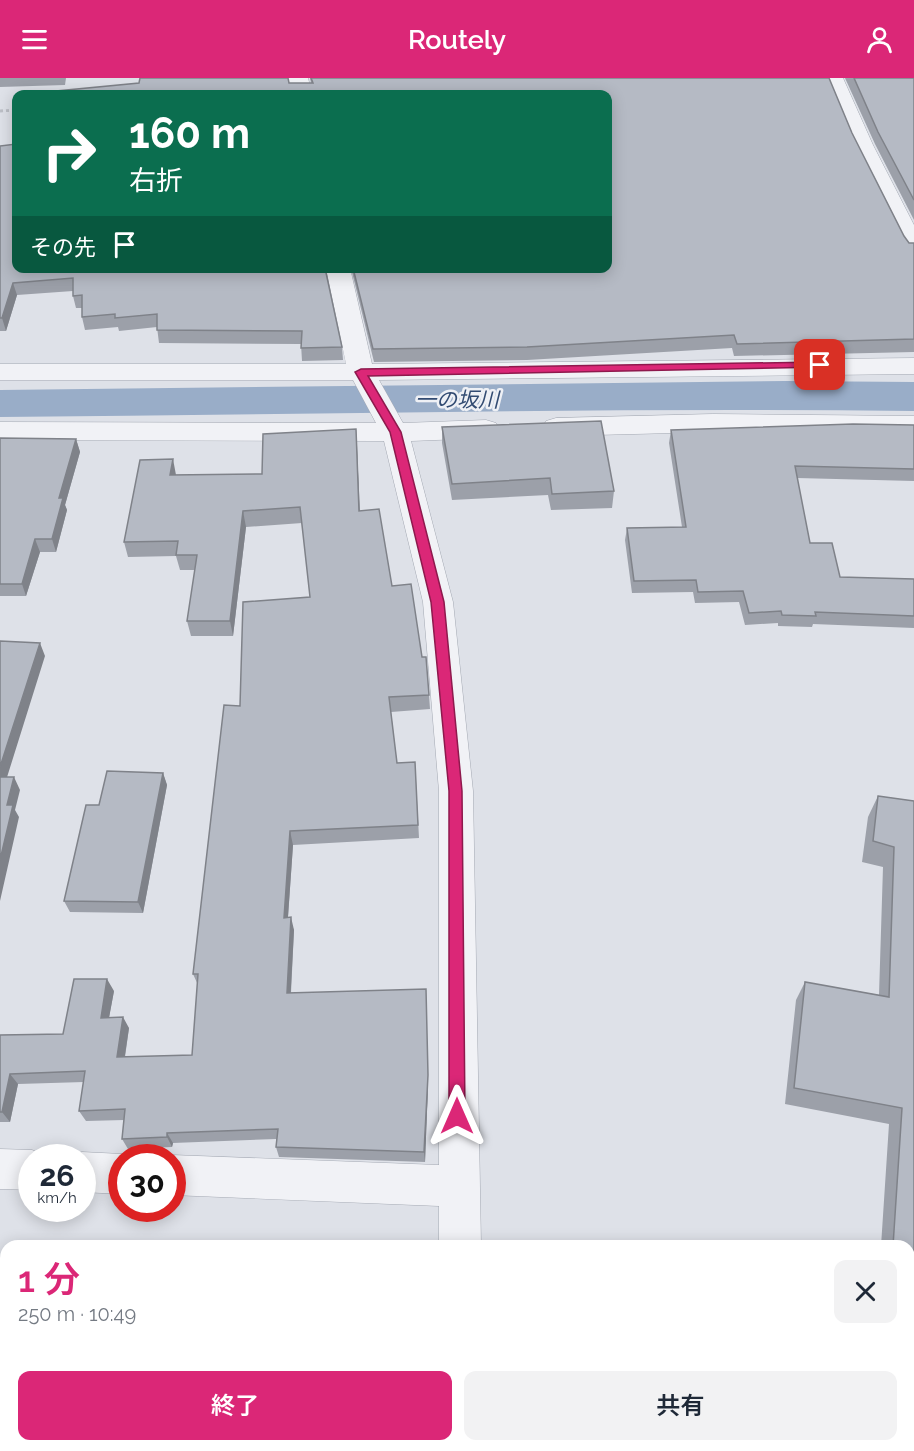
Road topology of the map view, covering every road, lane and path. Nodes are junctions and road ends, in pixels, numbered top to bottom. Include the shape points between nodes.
1 (833, 78) edge
2 (914, 248) edge
3 (339, 273) edge
4 (914, 366) edge
5 (0, 372) edge
6 (363, 377) junction
7 (914, 425) edge
8 (392, 426) junction
9 (0, 431) edge
10 (0, 1169) edge
11 (18, 1170) edge
12 (186, 1176) edge
13 (458, 1186) junction
14 (460, 1240) edge

1 - 2 street
3 - 6 street
4 - 6 street
5 - 6 street
6 - 8 street
7 - 8 street
8 - 9 street
8 - 13 street via 438,602 456,791
10 - 11 street
12 - 13 street
13 - 14 street

